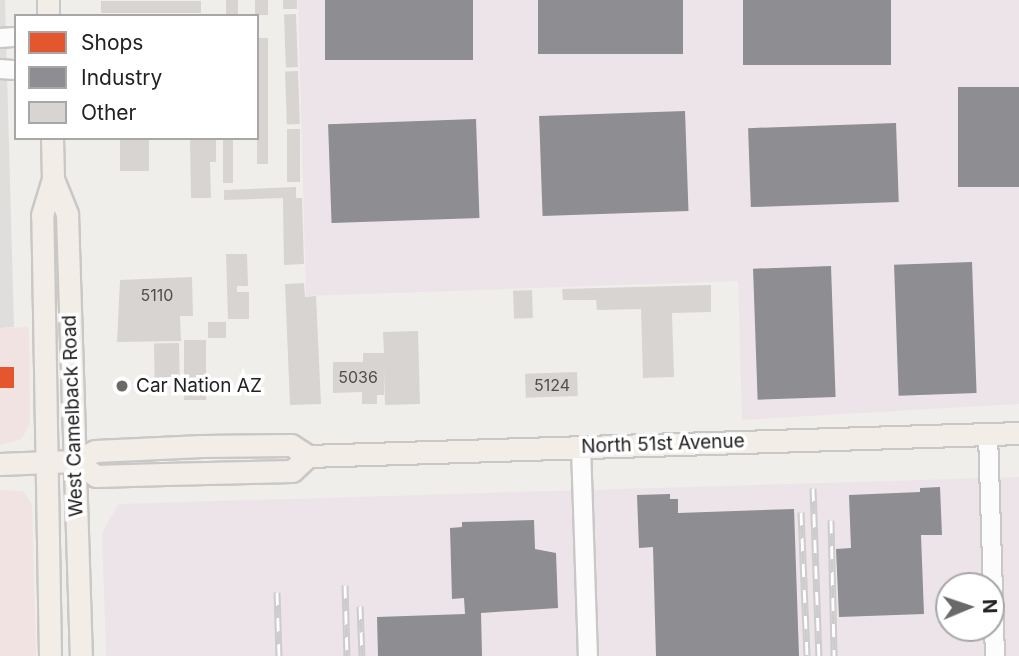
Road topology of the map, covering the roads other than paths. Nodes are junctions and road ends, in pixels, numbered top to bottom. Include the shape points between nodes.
1 (52, 140) edge
2 (53, 179) junction
3 (1019, 433) edge
4 (988, 434) junction
5 (582, 447) junction
6 (74, 461) junction
7 (50, 462) junction
8 (0, 464) edge
9 (50, 656) edge
10 (81, 656) edge
11 (588, 656) edge
12 (995, 656) edge

1 - 2 main road, West Camelback Road
2 - 6 main road, West Camelback Road via 66,214
2 - 7 main road, West Camelback Road via 42,215
3 - 4 main road, North 51st Avenue
4 - 5 main road, North 51st Avenue
4 - 12 street
5 - 6 main road, North 51st Avenue via 308,456 291,444 237,445 95,451
5 - 11 street
6 - 7 main road, North 51st Avenue
6 - 10 main road, West Camelback Road
7 - 8 main road, North 51st Avenue
7 - 9 main road, West Camelback Road

